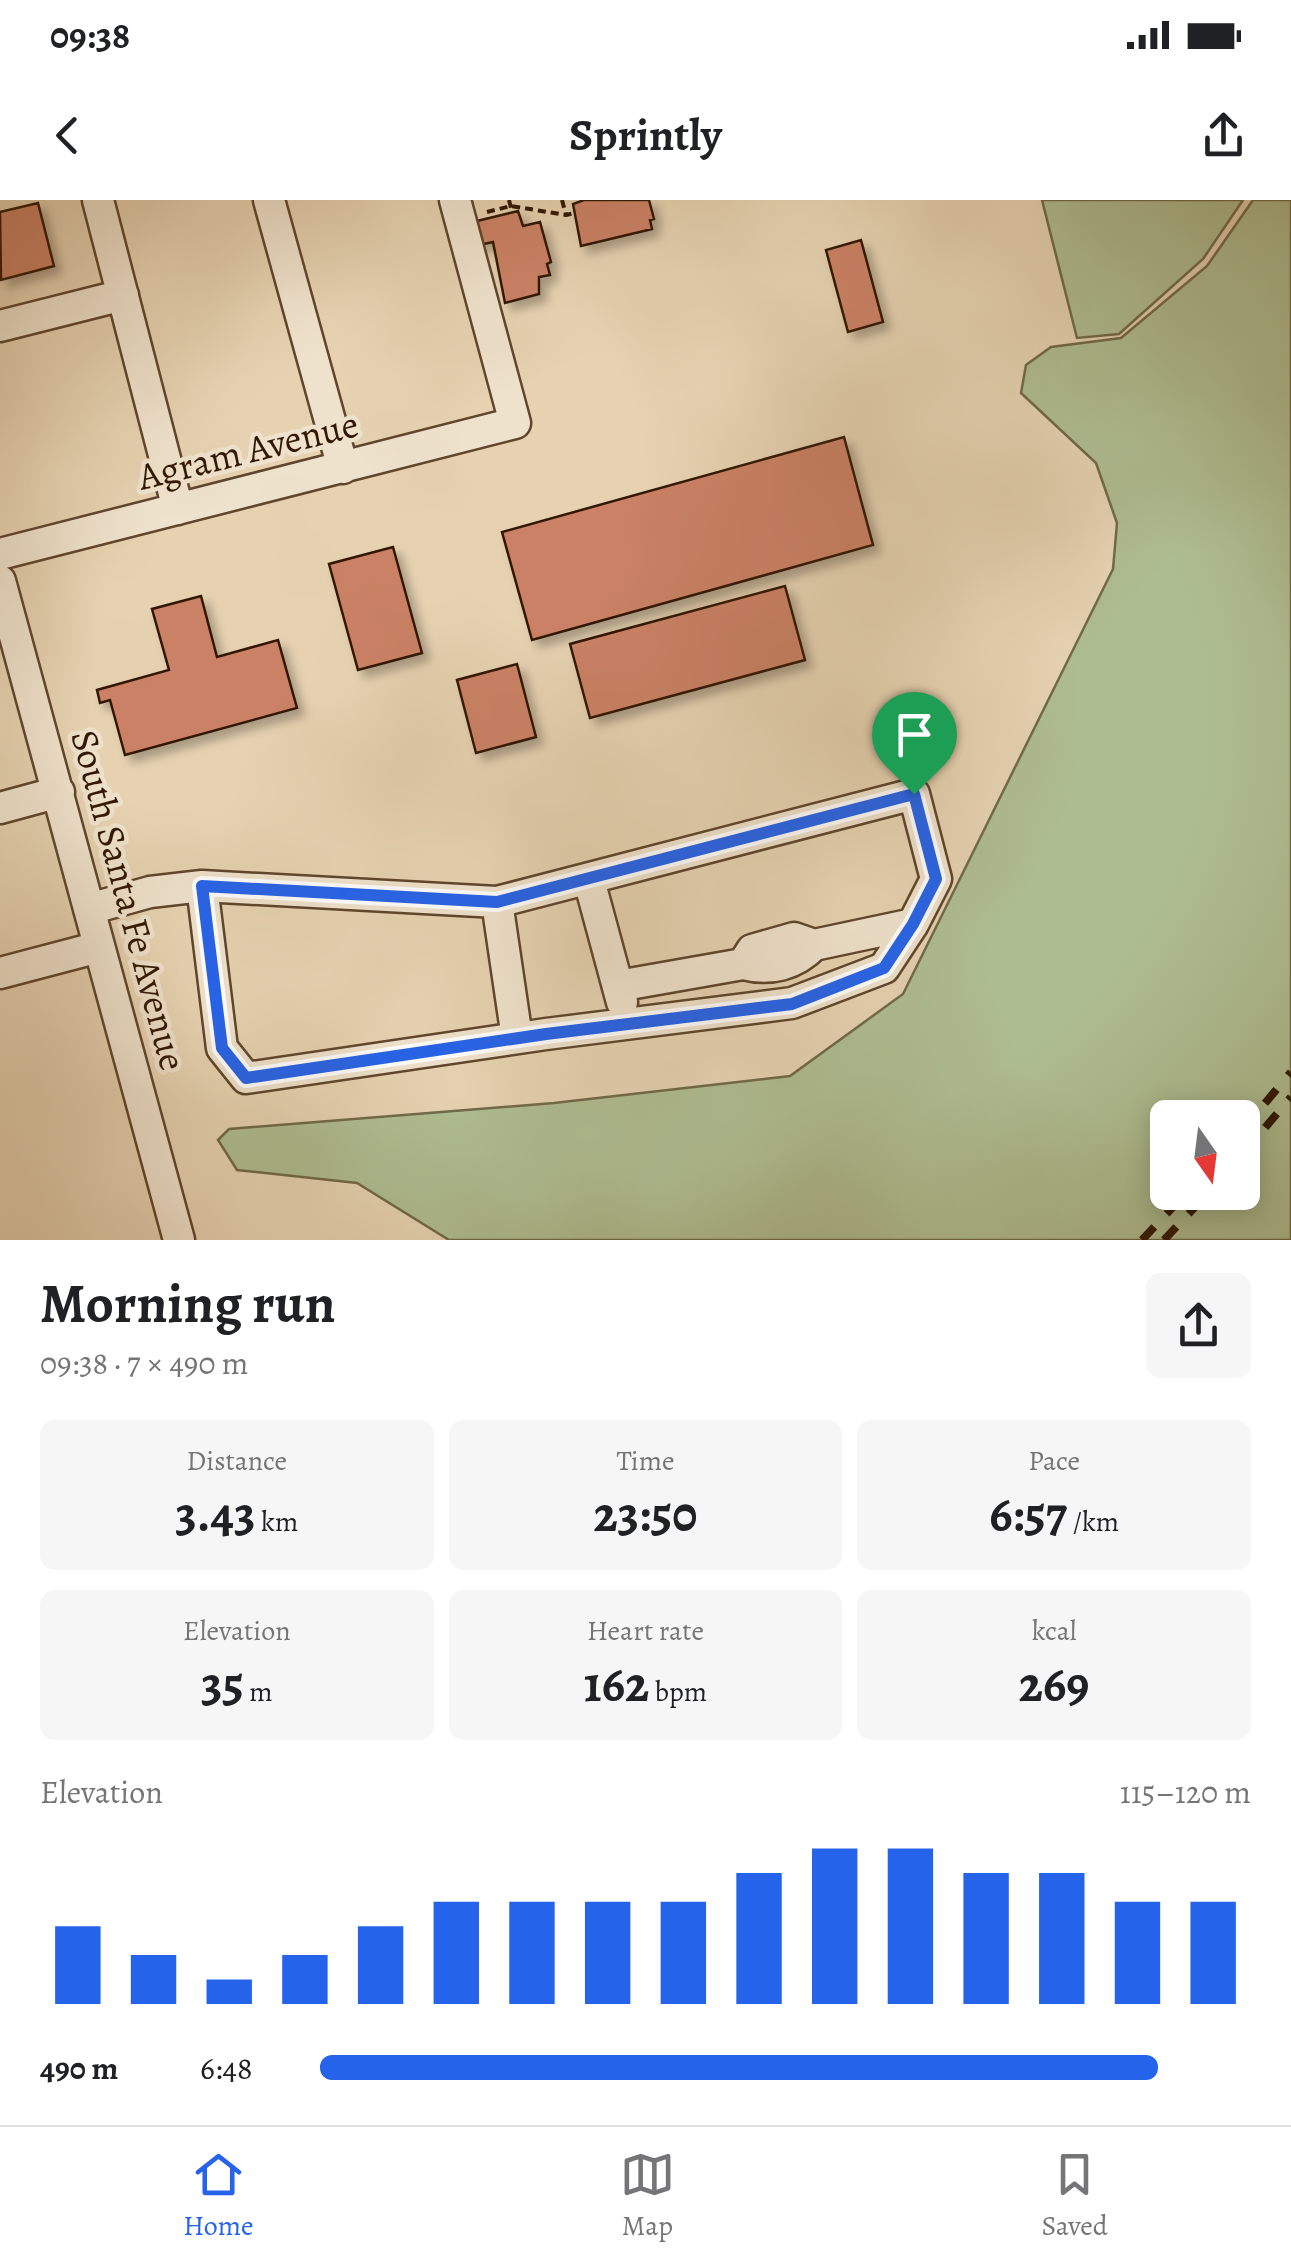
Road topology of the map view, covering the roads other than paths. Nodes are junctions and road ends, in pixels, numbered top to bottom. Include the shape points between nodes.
1 (98, 200) edge
2 (269, 200) edge
3 (454, 200) edge
4 (123, 295) junction
5 (0, 326) edge
6 (343, 468) junction
7 (178, 510) junction
8 (0, 554) edge
9 (0, 581) edge
10 (9, 644) edge
11 (59, 792) junction
12 (0, 808) edge
13 (588, 880) junction
14 (202, 886) junction
15 (497, 902) junction
16 (90, 909) junction
17 (913, 924) junction
18 (99, 947) junction
19 (0, 973) edge
20 (618, 986) junction
21 (628, 1024) junction
22 (516, 1038) junction
23 (179, 1240) edge

1 - 4 street
2 - 6 street
3 - 6 street, Agram Avenue via 515,423
4 - 5 street
4 - 7 street
6 - 7 street, Agram Avenue
7 - 8 street, Agram Avenue
9 - 10 street, South Santa Fe Avenue
10 - 11 street, South Santa Fe Avenue
11 - 12 street
11 - 16 street, South Santa Fe Avenue
13 - 15 street
13 - 17 street via 914,794 936,879
13 - 20 street
14 - 15 street
14 - 16 street
14 - 22 street via 222,1048 246,1078
15 - 22 street
16 - 18 street, South Santa Fe Avenue
17 - 20 street via 814,945 801,959 763,969 743,964
17 - 21 street via 884,968 792,1004
18 - 19 street
18 - 23 street, South Santa Fe Avenue
20 - 21 street
21 - 22 street

